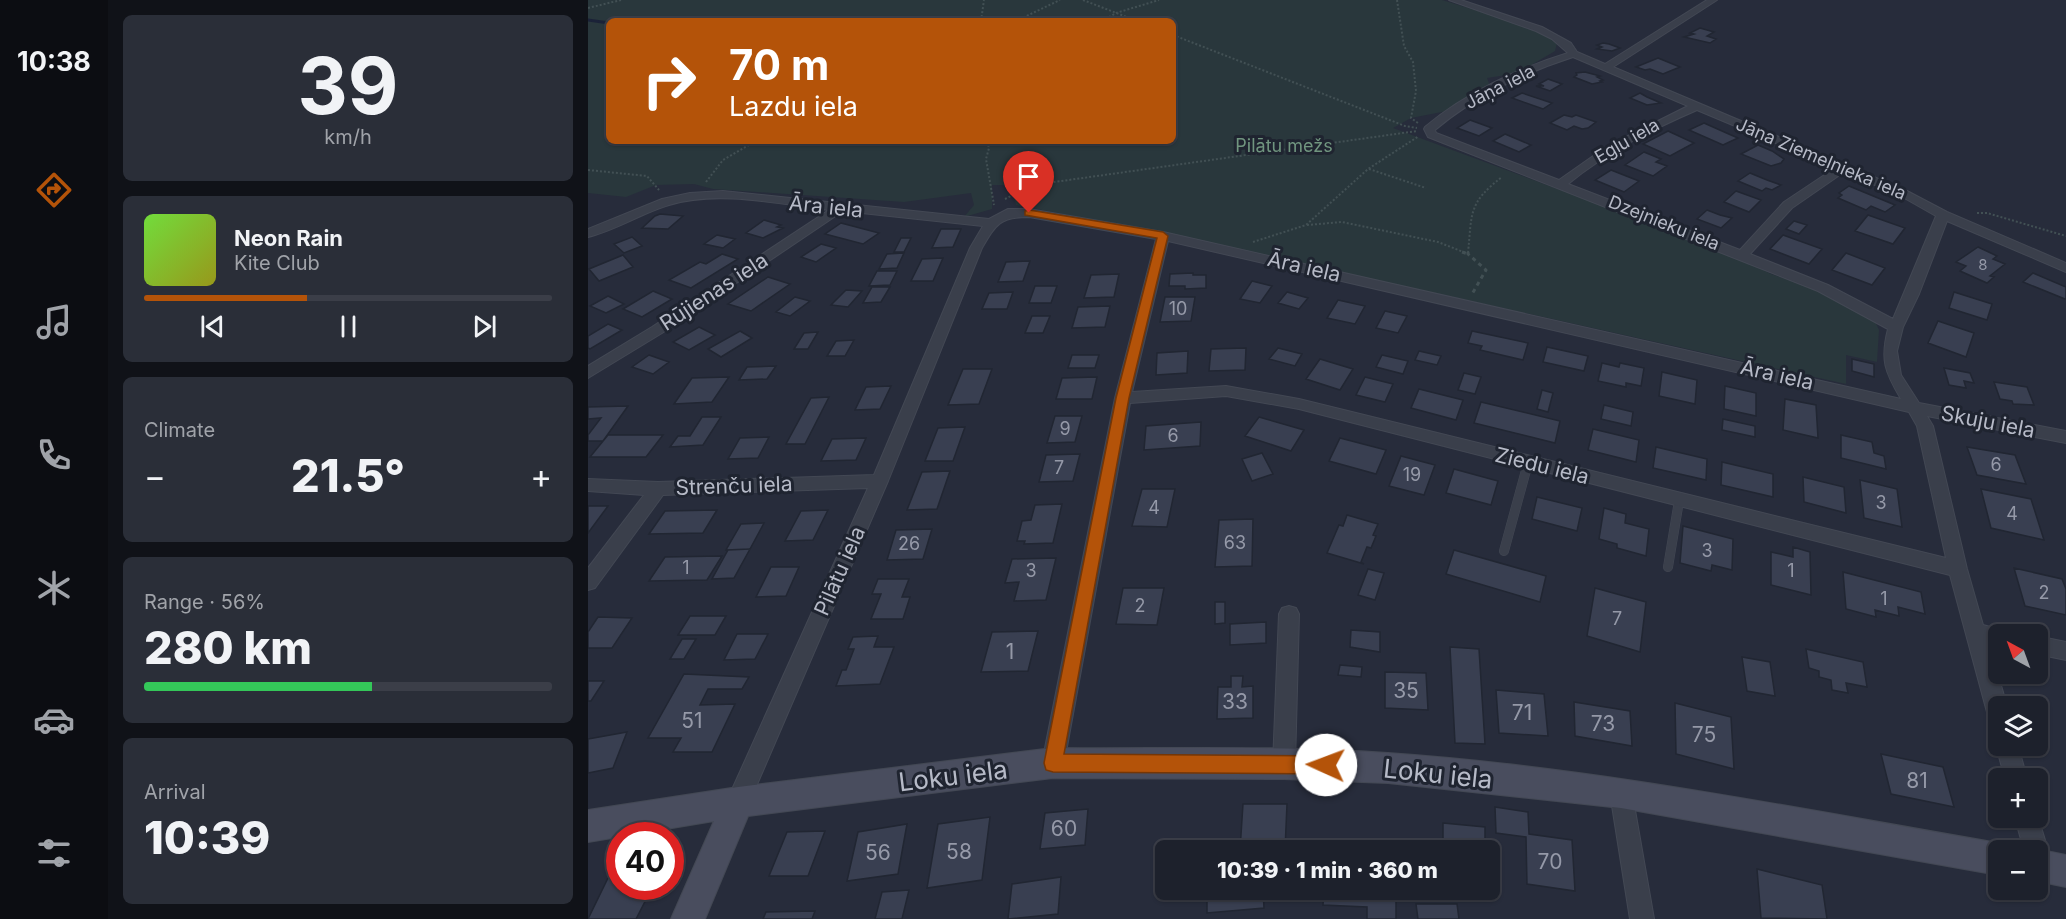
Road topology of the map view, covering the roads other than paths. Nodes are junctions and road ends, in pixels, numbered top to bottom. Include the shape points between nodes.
1 (1453, 0) edge
2 (1713, 0) edge
3 (1574, 54) junction
4 (1606, 67) junction
5 (1696, 106) junction
6 (1429, 129) joint
7 (1843, 168) junction
8 (1562, 183) junction
9 (838, 209) junction
10 (1943, 214) junction
11 (991, 223) junction
12 (588, 233) edge
13 (1163, 236) junction
14 (1742, 255) junction
15 (2066, 268) edge
16 (1896, 327) junction
17 (588, 373) edge
18 (1123, 398) junction
19 (1911, 405) junction
20 (2066, 437) edge
21 (1528, 462) junction
22 (880, 481) junction
23 (588, 485) edge
24 (658, 489) junction
25 (1680, 501) junction
26 (1504, 551) dead end
27 (1668, 567) dead end
28 (1958, 569) junction
29 (588, 582) edge
30 (1289, 614) dead end
31 (1976, 632) junction
32 (1988, 635) edge
33 (2048, 647) edge
34 (2066, 651) edge
35 (1994, 696) edge
36 (1053, 763) junction
37 (1284, 764) junction
38 (1621, 793) junction
39 (738, 802) junction
40 (588, 826) edge
41 (1988, 857) edge
42 (688, 919) edge
43 (1642, 919) edge

1 - 3 street, Jāņa Ziemeļnieka iela via 1549,33 1565,41
2 - 4 street
3 - 4 street, Jāņa Ziemeļnieka iela
3 - 6 street, Jāņa iela via 1497,88 1438,120
4 - 5 street, Jāņa Ziemeļnieka iela
5 - 7 street, Jāņa Ziemeļnieka iela
5 - 8 street, Egļu iela via 1629,139
6 - 8 street, Dzejnieku iela via 1432,135
7 - 10 street, Jāņa Ziemeļnieka iela
7 - 14 street via 1788,205
8 - 14 street, Dzejnieku iela
9 - 11 street, Āra iela
9 - 12 street, Āra iela via 723,195 692,197 666,202
9 - 17 street, Rūjienas iela
10 - 15 street, Jāņa Ziemeļnieka iela
10 - 16 street
11 - 13 street, Āra iela via 1008,213 1029,213
11 - 22 street, Pilātu iela via 976,248
13 - 18 street
13 - 19 street, Āra iela
14 - 16 street, Dzejnieku iela via 1823,288
16 - 19 street via 1890,351 1894,375
18 - 21 street, Ziedu iela via 1226,391 1299,404
18 - 36 street
19 - 20 street, Skuju iela
19 - 28 street via 1925,426
21 - 25 street, Ziedu iela
21 - 26 lane
22 - 24 street, Strenču iela
22 - 39 street, Pilātu iela
23 - 24 street, Strenču iela
24 - 29 street
25 - 27 lane
25 - 28 street, Ziedu iela
28 - 31 street
30 - 37 street
31 - 32 street
31 - 35 street
33 - 34 street
36 - 37 street, Loku iela
36 - 39 street, Loku iela
37 - 38 street, Loku iela via 1388,768
38 - 41 street, Loku iela
38 - 43 street
39 - 40 street, Loku iela
39 - 42 street, Pilātu iela

